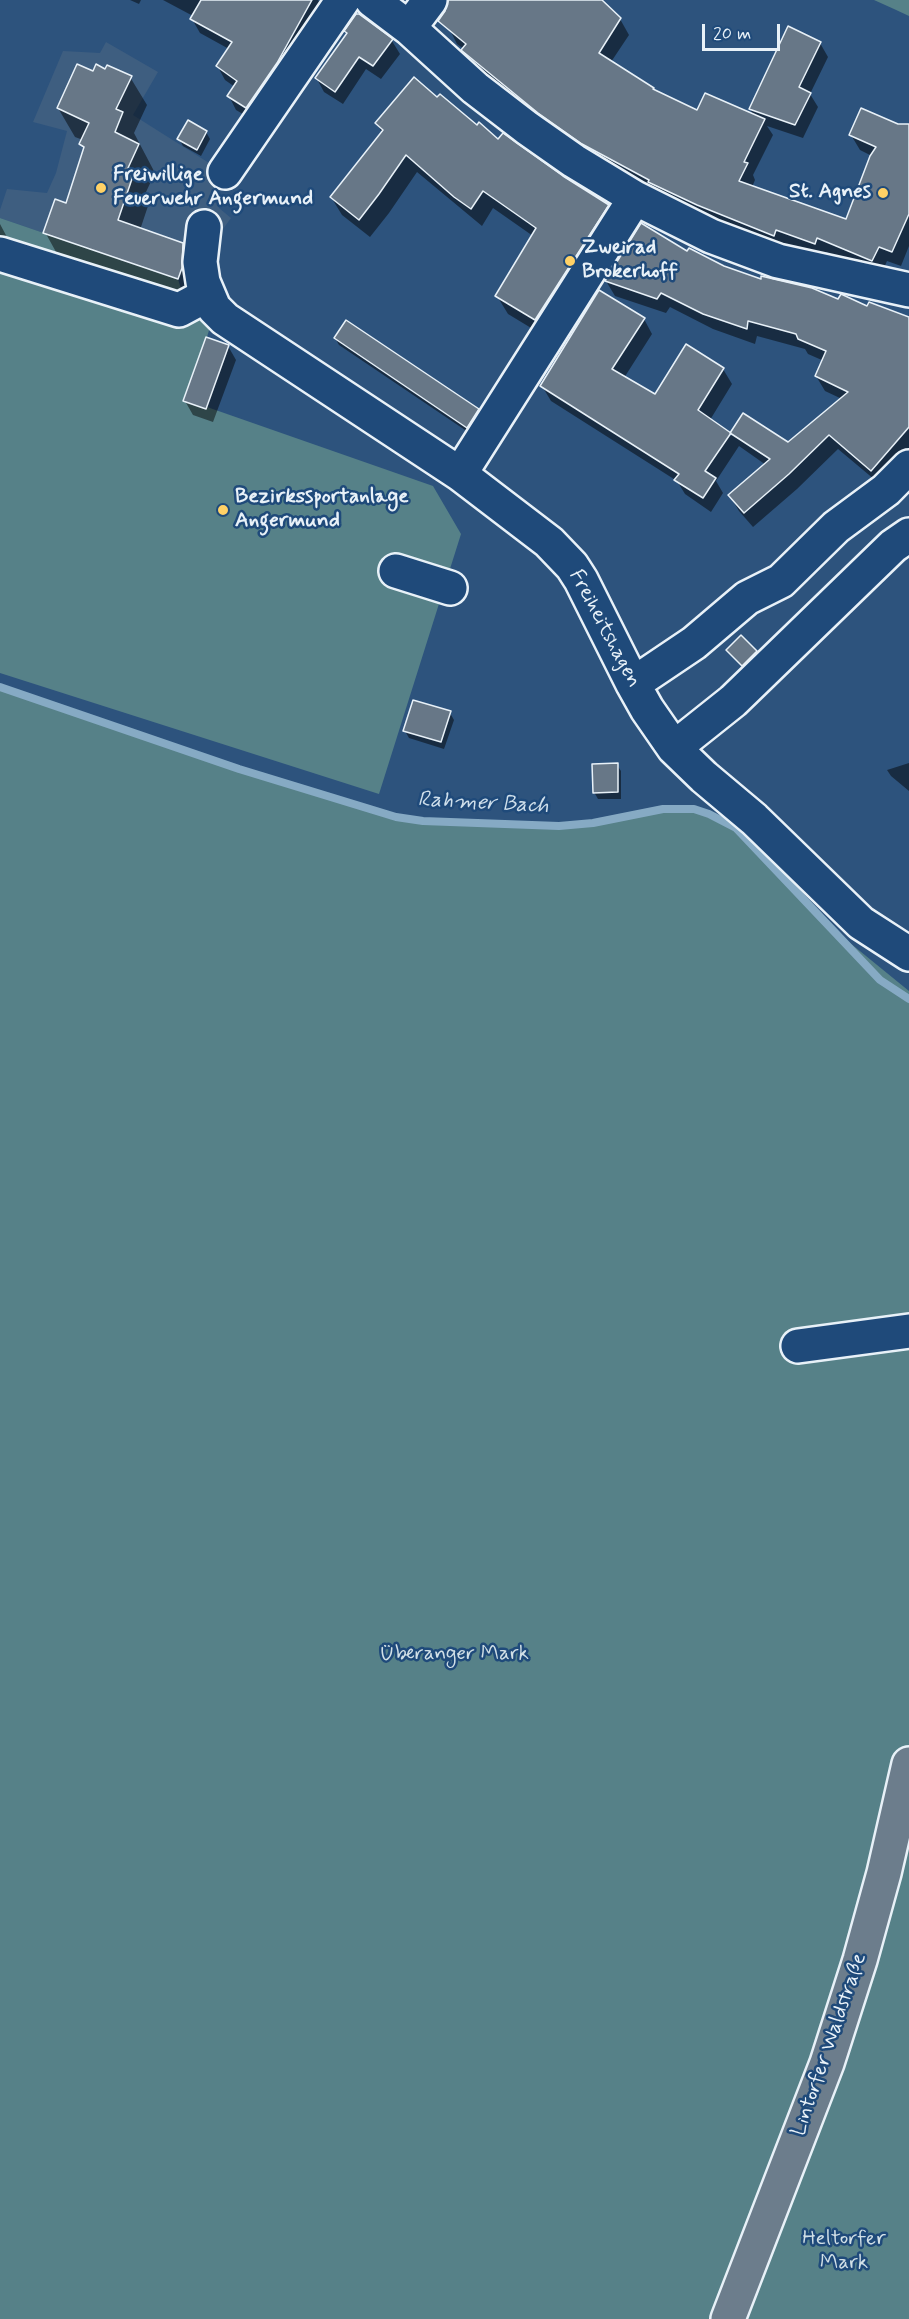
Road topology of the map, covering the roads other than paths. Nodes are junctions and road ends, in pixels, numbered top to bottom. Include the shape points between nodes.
1 (343, 0) edge
2 (372, 0) edge
3 (430, 0) edge
4 (408, 28) junction
5 (225, 172) dead end
6 (635, 198) junction
7 (204, 227) dead end
8 (0, 254) edge
9 (909, 290) edge
10 (207, 295) junction
11 (909, 466) edge
12 (460, 474) junction
13 (909, 535) edge
14 (396, 571) dead end
15 (450, 588) dead end
16 (633, 684) junction
17 (674, 748) junction
18 (909, 954) edge
19 (909, 1331) edge
20 (798, 1346) dead end
21 (909, 1764) edge
22 (728, 2319) edge

1 - 5 street
2 - 4 street
3 - 4 street
4 - 6 street via 527,129
6 - 9 street via 711,236 778,261
6 - 12 street
7 - 10 street, Freiheitshagen via 200,262
8 - 10 street via 179,310
10 - 12 street, Freiheitshagen via 225,320
11 - 16 street via 886,490 836,527 781,581 747,598 694,643
12 - 16 street, Freiheitshagen via 534,530 572,566
13 - 17 street via 733,701
14 - 15 street
16 - 17 street, Freiheitshagen
17 - 18 street, Freiheitshagen via 861,923
19 - 20 street
21 - 22 main road, Lintorfer Waldstraße via 884,1873 827,2063

